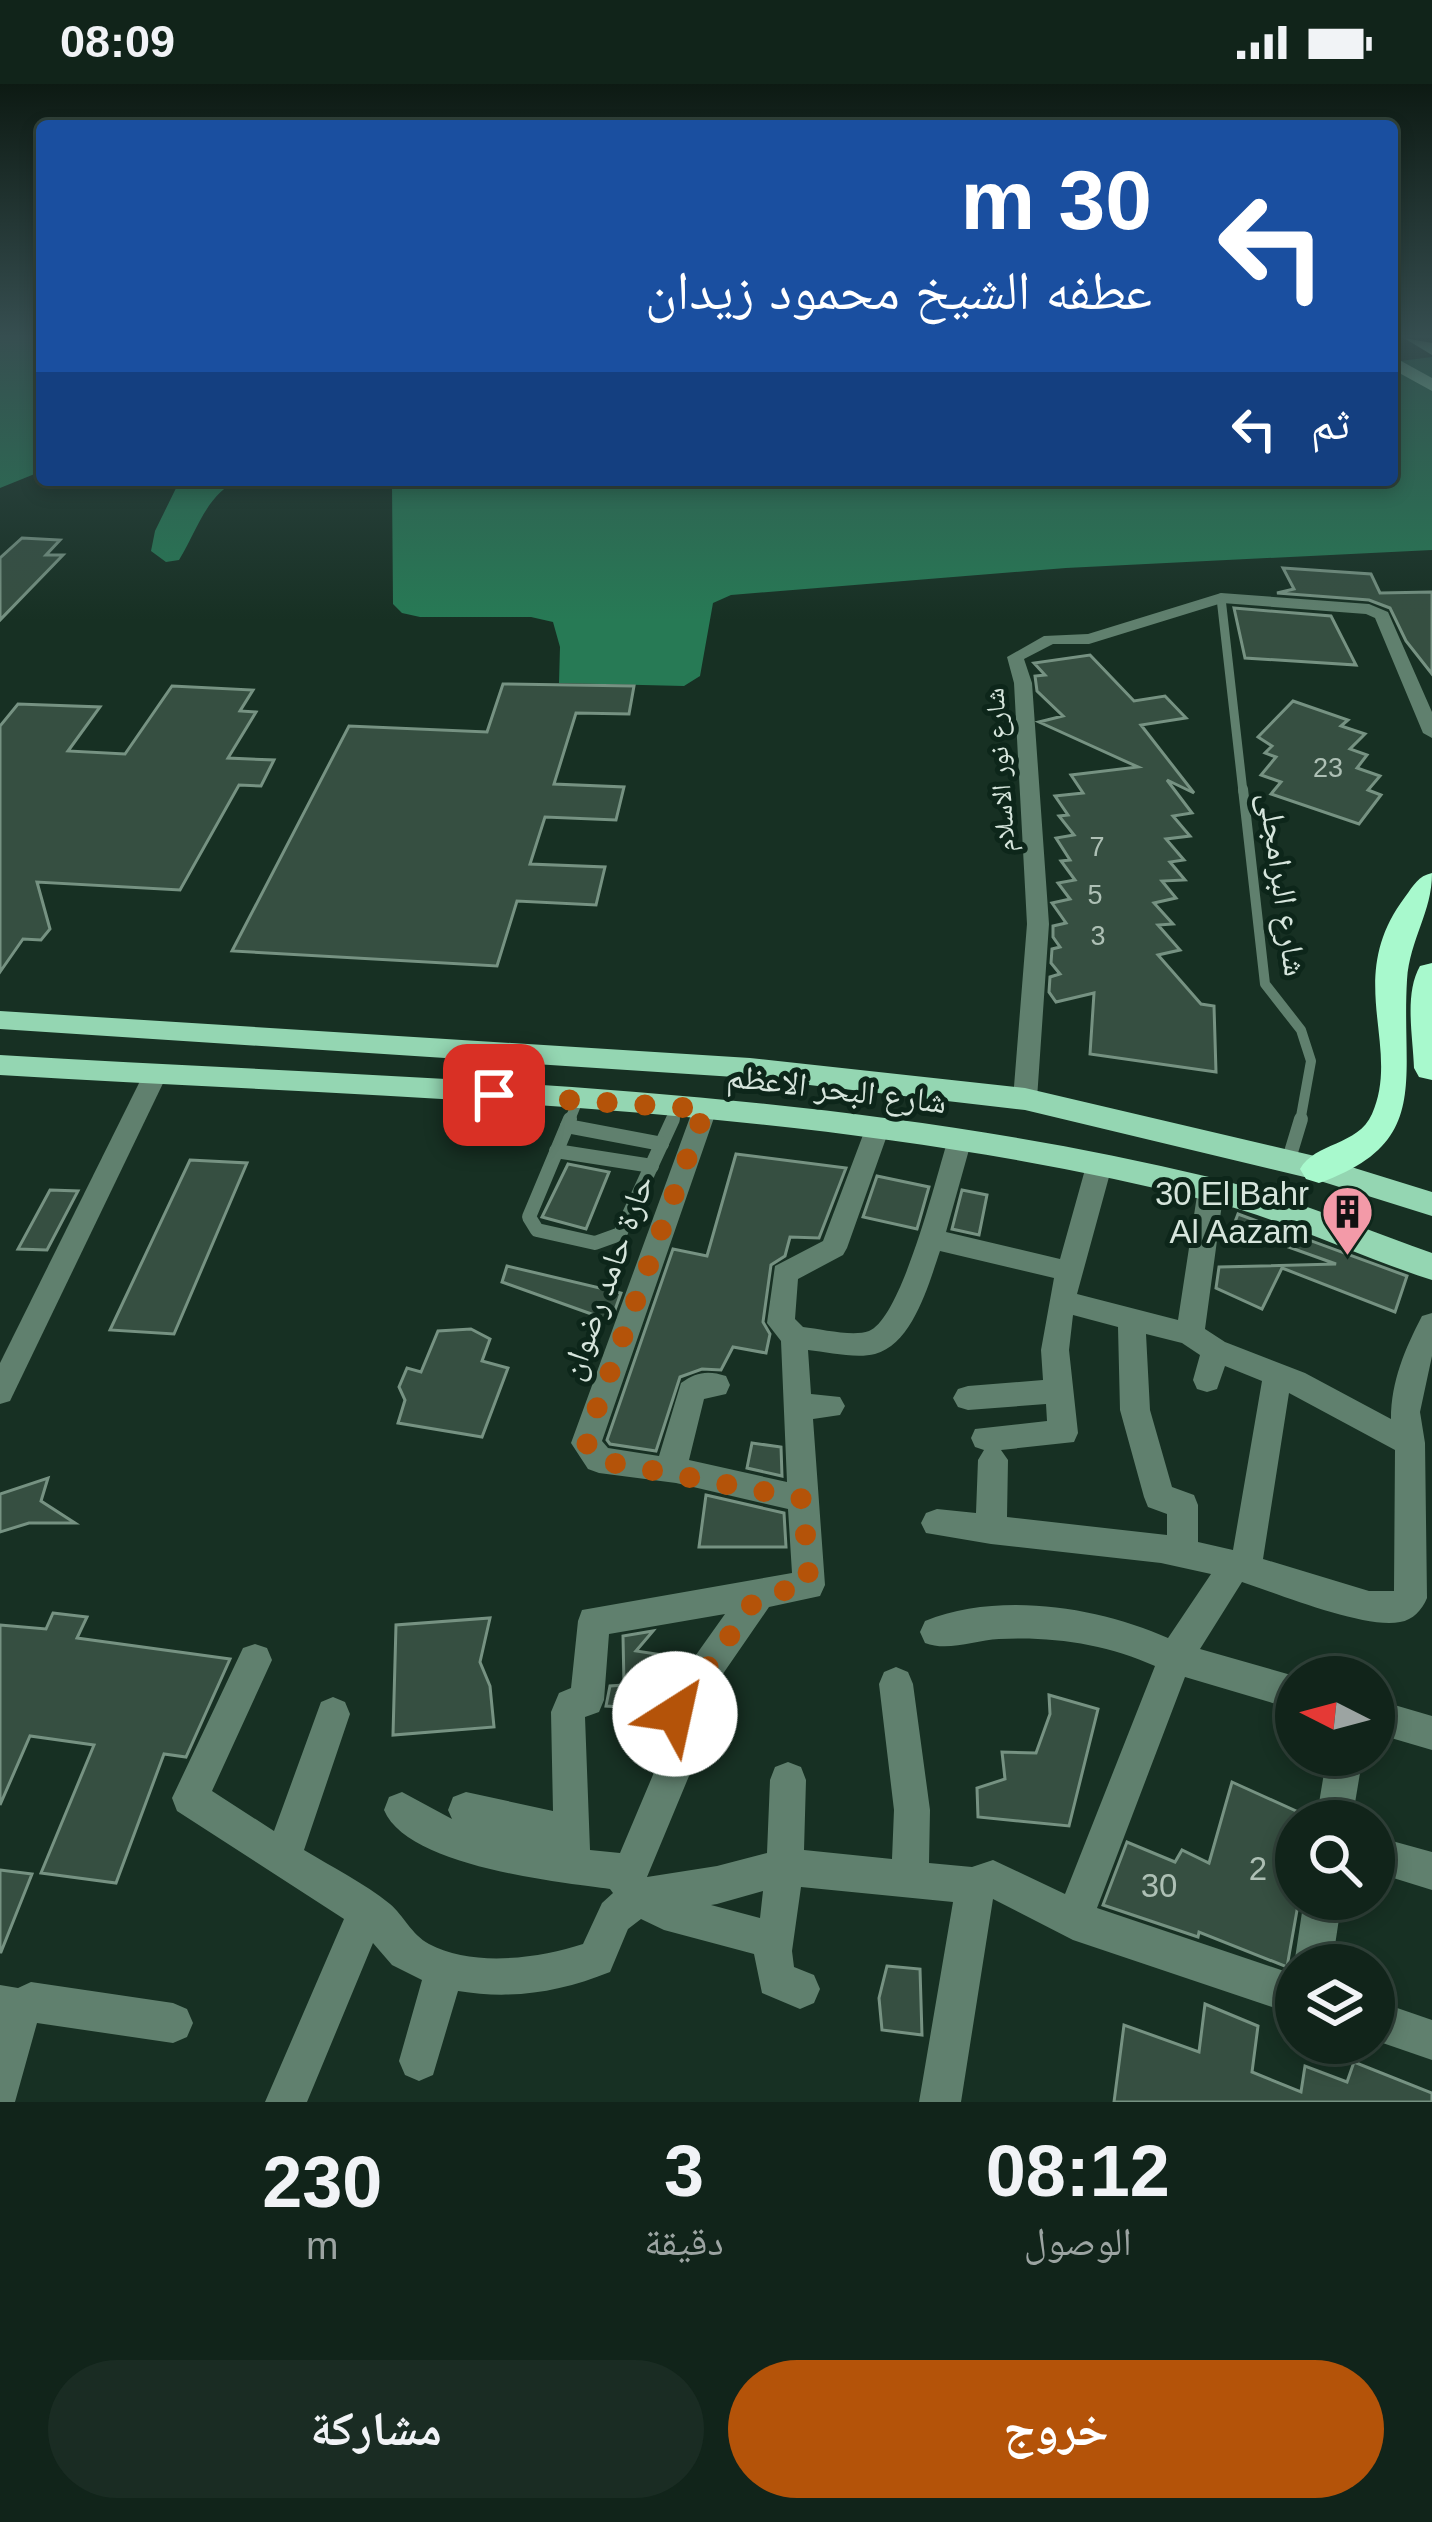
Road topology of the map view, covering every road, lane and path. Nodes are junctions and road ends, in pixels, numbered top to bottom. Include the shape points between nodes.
1 (1221, 598) junction
2 (1432, 733) edge
3 (1432, 882) edge
4 (1432, 973) edge
5 (0, 1020) edge
6 (0, 1065) edge
7 (1432, 1068) edge
8 (155, 1076) junction
9 (1025, 1099) junction
10 (692, 1108) junction
11 (572, 1113) junction
12 (878, 1127) junction
13 (960, 1139) junction
14 (662, 1144) junction
15 (556, 1151) junction
16 (652, 1166) junction
17 (1099, 1166) junction
18 (1303, 1166) junction
19 (1211, 1190) junction
20 (1432, 1204) edge
21 (929, 1238) junction
22 (1432, 1267) edge
23 (1067, 1270) junction
24 (1061, 1301) junction
25 (1132, 1322) junction
26 (1432, 1324) edge
27 (796, 1338) junction
28 (1203, 1342) junction
29 (1277, 1375) junction
30 (1207, 1381) dead end
31 (716, 1384) dead end
32 (0, 1391) edge
33 (1058, 1391) junction
34 (968, 1398) dead end
35 (830, 1406) dead end
36 (797, 1407) junction
37 (1410, 1443) junction
38 (673, 1471) junction
39 (803, 1499) junction
40 (937, 1522) dead end
41 (991, 1530) junction
42 (1182, 1552) junction
43 (1241, 1567) junction
44 (757, 1597) junction
45 (937, 1632) dead end
46 (1175, 1658) junction
47 (255, 1660) dead end
48 (896, 1684) dead end
49 (1275, 1687) edge
50 (332, 1714) dead end
51 (1395, 1722) edge
52 (1432, 1733) edge
53 (788, 1780) dead end
54 (402, 1810) dead end
55 (466, 1810) dead end
56 (572, 1850) junction
57 (283, 1856) junction
58 (1395, 1860) edge
59 (785, 1867) junction
60 (1432, 1871) edge
61 (910, 1876) junction
62 (976, 1886) junction
63 (633, 1888) junction
64 (378, 1919) junction
65 (1073, 1921) junction
66 (775, 1945) junction
67 (445, 1968) junction
68 (1275, 1987) edge
69 (800, 1989) dead end
70 (9, 2007) edge
71 (173, 2023) dead end
72 (1395, 2027) edge
73 (1432, 2039) edge
74 (419, 2061) dead end
75 (0, 2089) edge
76 (286, 2102) edge
77 (940, 2102) edge

1 - 2 street, شارع نور الاسلام via 1380,614
1 - 9 street, شارع نور الاسلام via 1089,639 1050,639 1015,657 1024,683 1038,924
1 - 18 lane, شارع البرامجلى via 1265,984 1310,1051
3 - 18 highway via 1404,920 1392,954 1394,1106 1382,1132 1356,1153
4 - 7 highway
5 - 9 main road, شارع البحر الاعظم via 727,1066
6 - 8 main road, شارع البحر الاعظم
8 - 11 main road, شارع البحر الاعظم
8 - 32 street
9 - 18 main road, شارع البحر الاعظم
10 - 11 main road, شارع البحر الاعظم
10 - 12 main road, شارع البحر الاعظم
10 - 14 lane
10 - 38 street, حارة حامد رضوان via 586,1443 598,1460
11 - 14 lane
11 - 15 lane
12 - 13 main road, شارع البحر الاعظم
12 - 27 street via 834,1248 785,1273 781,1323
13 - 17 main road, شارع البحر الاعظم
13 - 21 street
14 - 16 lane
15 - 16 lane
15 - 16 lane via 530,1223 595,1243 620,1234
17 - 19 main road, شارع البحر الاعظم
17 - 23 street
18 - 20 main road, شارع البحر الاعظم
19 - 22 main road, شارع البحر الاعظم
19 - 28 street
21 - 23 street
21 - 27 street via 910,1298 879,1343
23 - 24 street
24 - 25 street
24 - 33 street
25 - 28 street
25 - 42 street via 1136,1409 1159,1497 1183,1505
26 - 37 street via 1407,1387
27 - 36 street
28 - 29 street
28 - 30 street
29 - 37 street
29 - 43 street
31 - 38 street via 691,1392
33 - 34 street
33 - 41 street via 1063,1432 989,1449
35 - 36 street
36 - 39 street
37 - 43 street via 1412,1584 1411,1598 1399,1607 1370,1606
38 - 39 street
39 - 44 street via 809,1585
40 - 41 street
41 - 42 street
42 - 43 street
43 - 46 street
44 - 56 street via 592,1624 587,1700 568,1712
44 - 63 street via 671,1719 676,1764
45 - 46 street via 1063,1625 1128,1637
46 - 49 street
46 - 65 street
47 - 57 street via 190,1798
48 - 61 street via 912,1810
50 - 57 street
51 - 52 street
53 - 59 street
54 - 56 street via 453,1840 511,1858
55 - 56 street
56 - 63 street
57 - 64 street
58 - 60 street
59 - 61 street
59 - 63 street via 717,1886
59 - 66 street
61 - 62 street
62 - 65 street via 993,1879
62 - 77 street
63 - 66 street via 693,1922
63 - 67 street via 593,1960 522,1974
64 - 67 street via 397,1944
64 - 76 street via 362,1923
65 - 68 street
66 - 69 street via 776,1979
67 - 74 street
70 - 71 street via 31,2002
70 - 75 street
72 - 73 street

